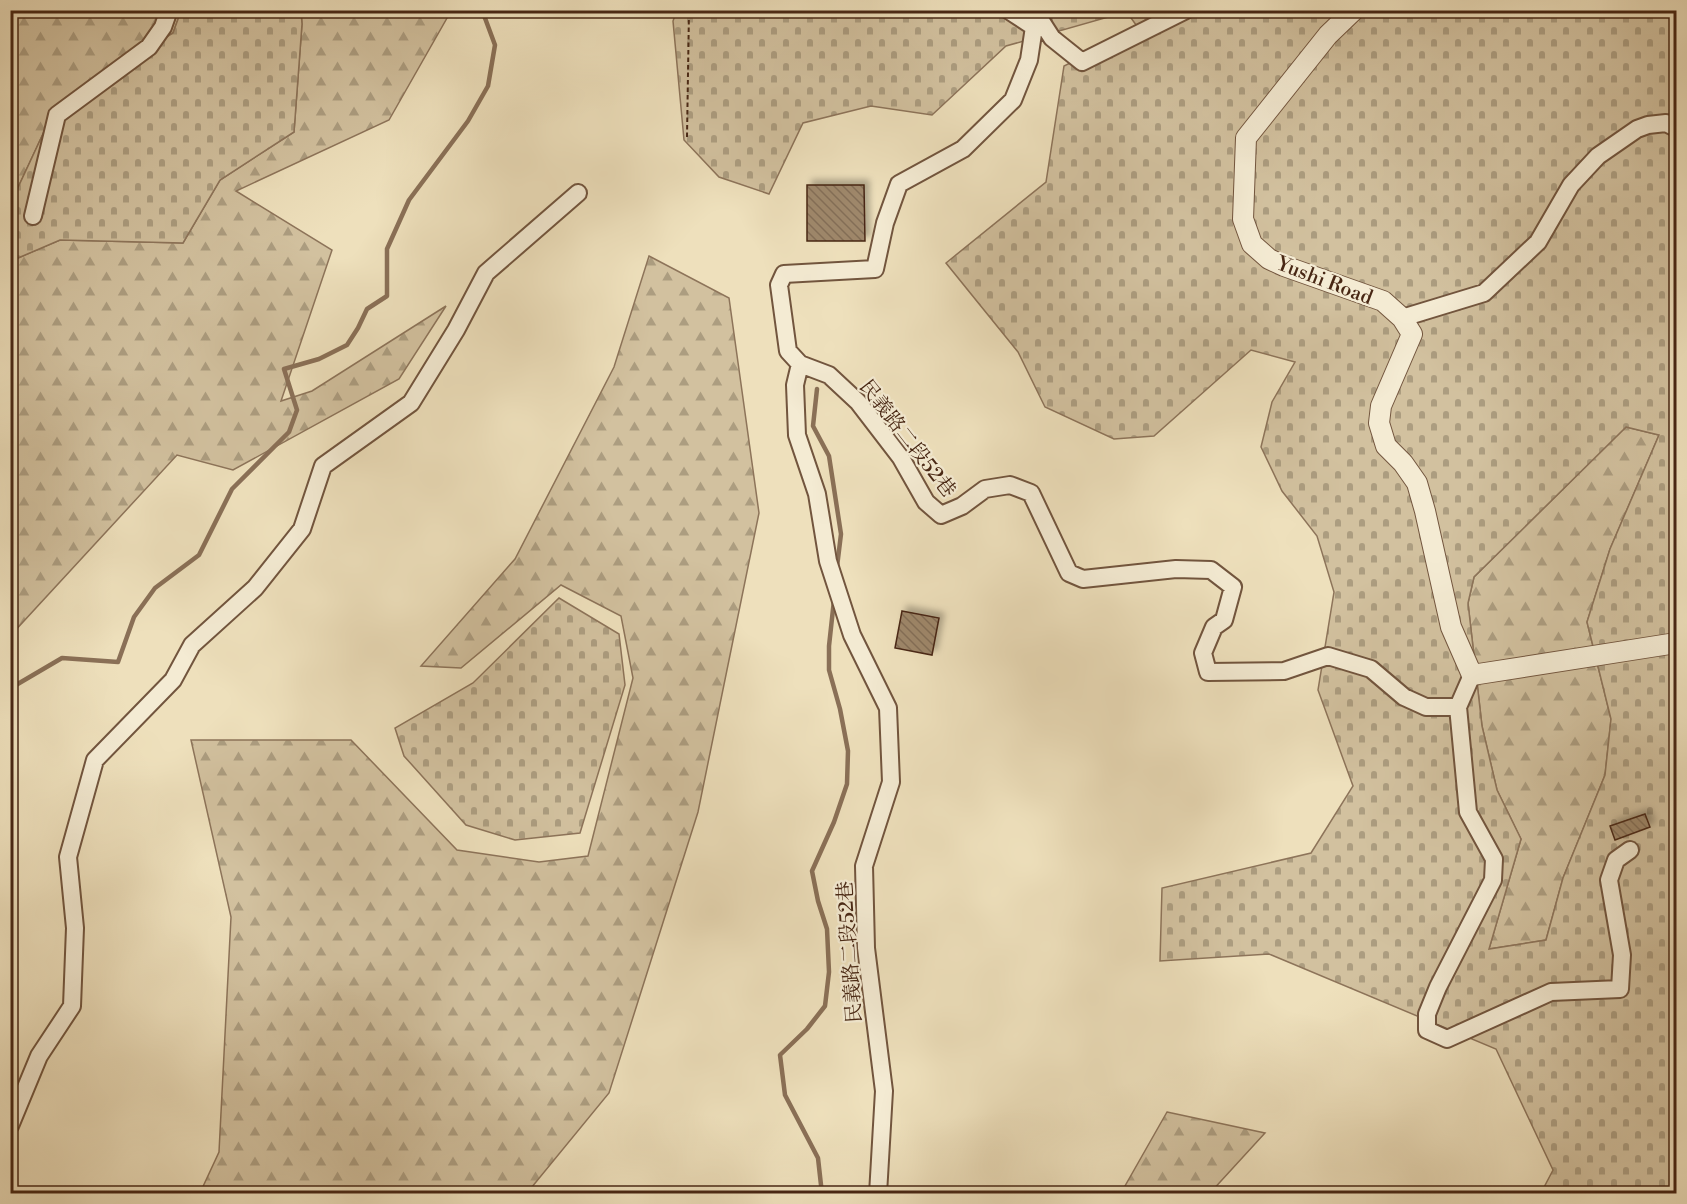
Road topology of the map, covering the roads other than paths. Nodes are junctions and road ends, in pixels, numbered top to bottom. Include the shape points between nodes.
1 (169, 10) edge
2 (1008, 10) edge
3 (1034, 10) edge
4 (1186, 10) edge
5 (1354, 10) edge
6 (1677, 128) edge
7 (578, 193) dead end
8 (33, 216) dead end
9 (1402, 318) junction
10 (800, 364) junction
11 (1677, 643) edge
12 (1472, 675) junction
13 (1458, 707) junction
14 (1630, 850) dead end
15 (10, 1126) edge
16 (878, 1194) edge

1 - 8 street via 164,27 149,47 57,115
2 - 10 street via 1034,27 1029,60 1013,100 963,149 899,184 875,269 784,274 779,285 788,351
3 - 4 street via 1052,38 1082,62
5 - 9 street, Yushi Road via 1328,35 1246,138 1243,219 1251,244 1269,259 1383,301
6 - 9 street via 1666,123 1648,124 1598,156 1571,185 1538,242 1484,293
7 - 15 street via 486,273 411,403 323,466 302,529 255,588 192,645 173,680 95,760 68,857 75,928 72,1006 39,1056
9 - 12 street via 1412,334 1381,406 1379,423 1386,446 1417,483 1451,627
10 - 13 street, 民義路二段52巷 via 829,375 858,402 901,458 926,502 940,515 962,506 985,489 1010,485 1030,493 1069,573 1083,579 1176,569 1211,570 1233,587 1224,620 1214,627 1203,653 1208,672 1284,671 1328,656 1371,669 1404,697 1426,707
10 - 16 street, 民義路二段52巷 via 795,385 797,435 817,494 828,561 852,635 888,708 891,782 864,866 866,948 884,1091
11 - 12 street
12 - 13 street
13 - 14 street via 1468,812 1494,860 1493,880 1438,987 1427,1014 1427,1030 1447,1039 1551,992 1620,989 1622,956 1609,880 1616,860

